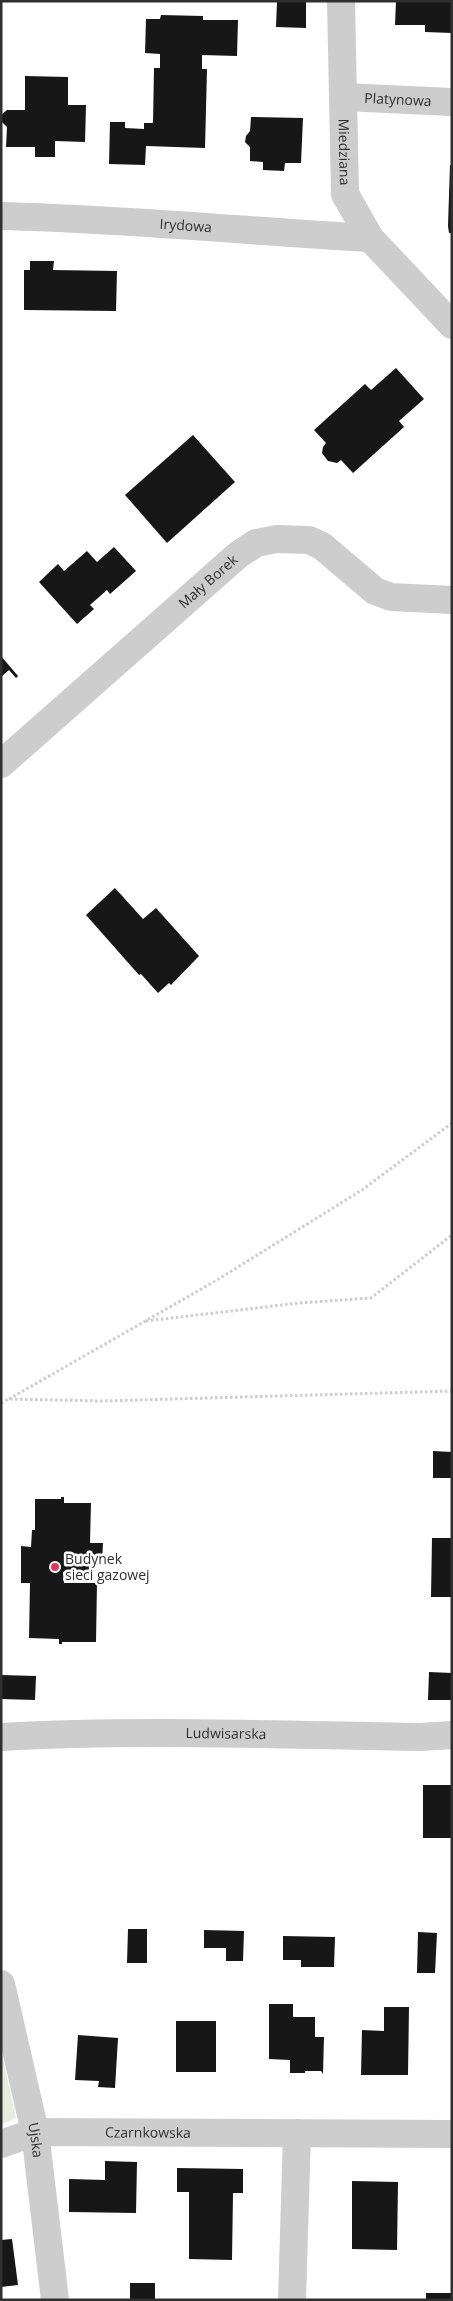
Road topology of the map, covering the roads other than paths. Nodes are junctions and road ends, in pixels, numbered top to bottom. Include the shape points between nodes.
1 (341, 1) edge
2 (343, 97) junction
3 (452, 102) edge
4 (1, 216) edge
5 (370, 238) junction
6 (452, 325) edge
7 (452, 600) edge
8 (1, 764) edge
9 (452, 1735) edge
10 (1, 1737) edge
11 (1, 1984) edge
12 (35, 2132) junction
13 (296, 2133) junction
14 (452, 2134) edge
15 (1, 2144) edge
16 (55, 2300) edge
17 (292, 2300) edge

1 - 2 street, Miedziana
2 - 3 street, Platynowa
2 - 5 street, Miedziana via 345,194
4 - 5 street, Irydowa via 85,218
5 - 6 street, Miedziana
7 - 8 street, Mały Borek via 391,597 375,591 322,546 309,540 276,539 256,543 238,555
9 - 10 street, Ludwisarska via 166,1733
11 - 12 street, Ujska
12 - 13 street, Czarnkowska
12 - 15 street, Czarnkowska
12 - 16 street, Ujska
13 - 14 street, Czarnkowska
13 - 17 street

